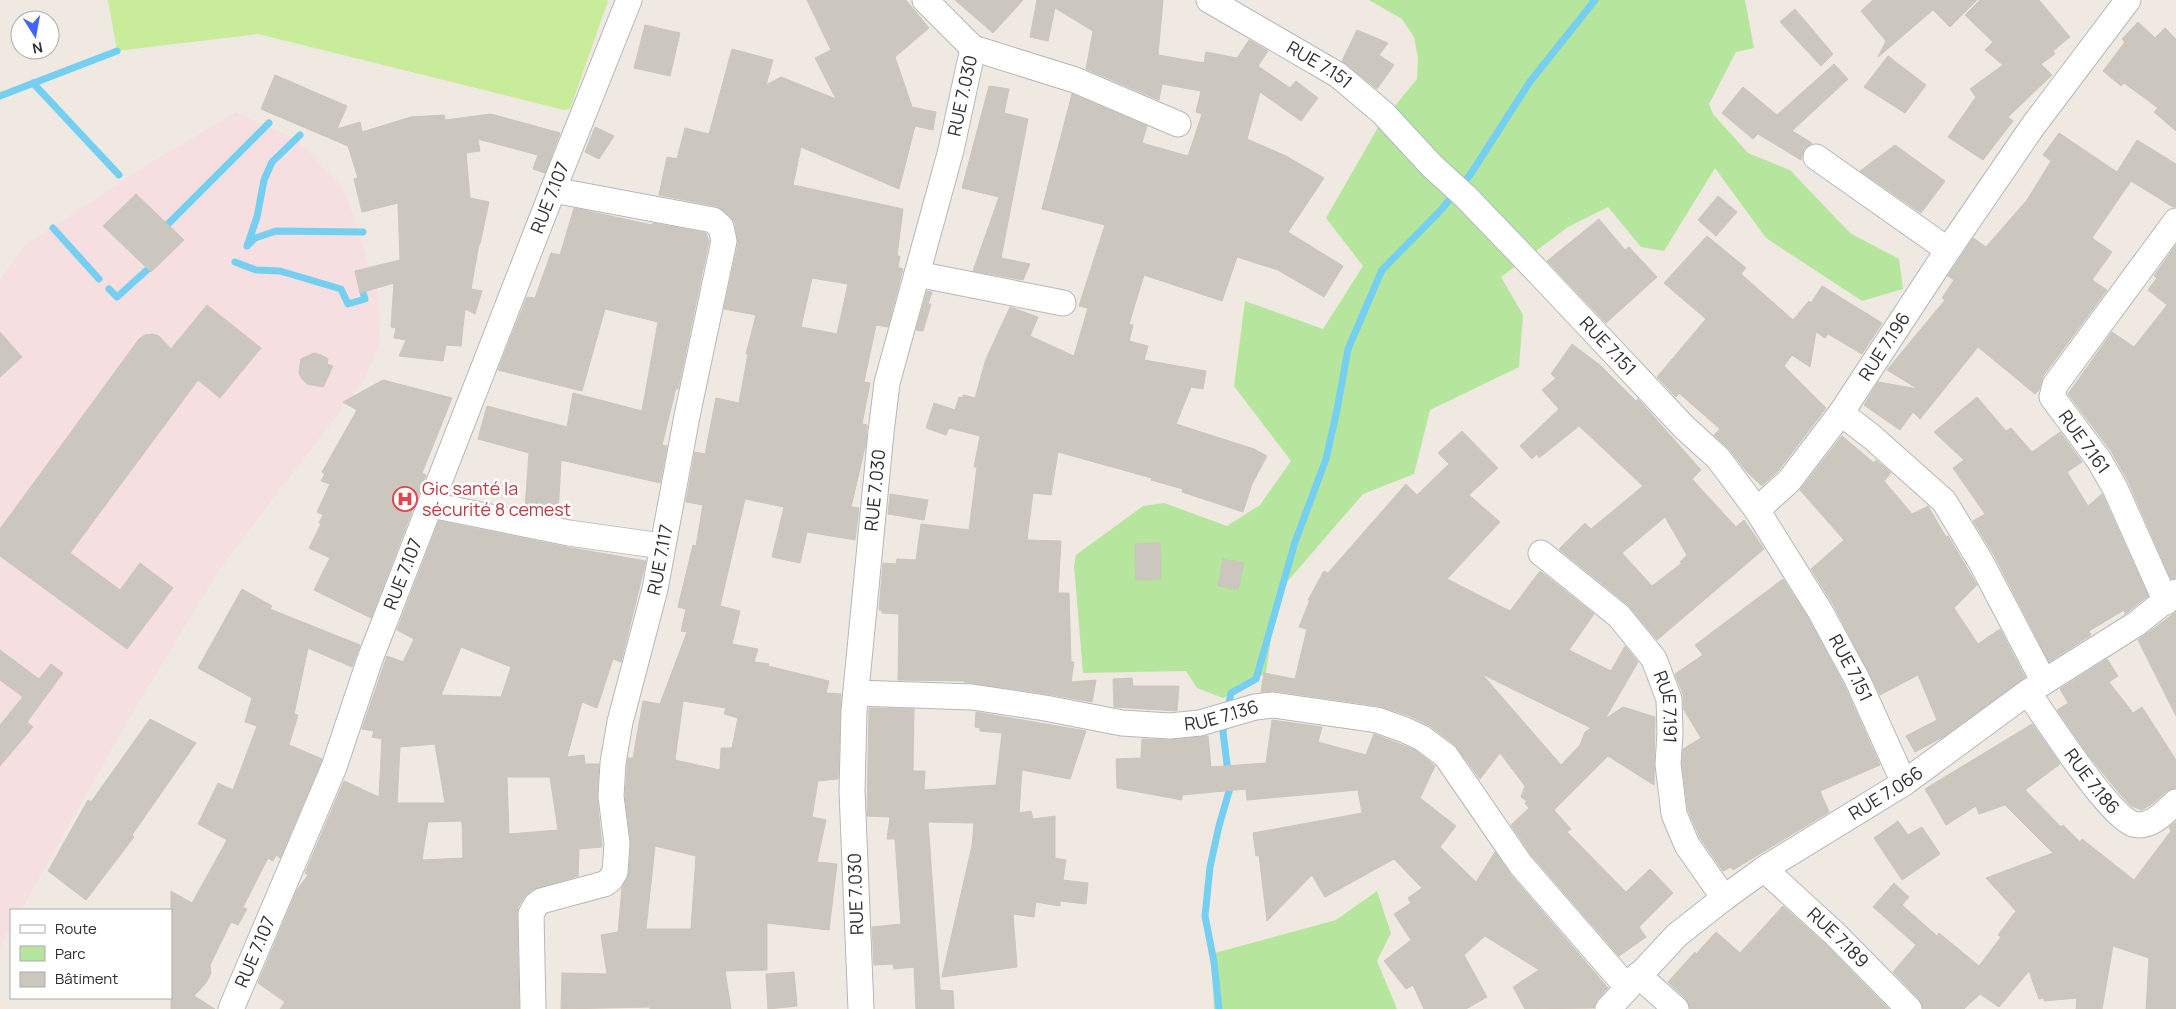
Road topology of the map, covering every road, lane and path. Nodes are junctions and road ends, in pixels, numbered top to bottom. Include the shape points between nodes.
1 (629, 0) edge
2 (925, 0) edge
3 (1209, 0) edge
4 (2128, 0) edge
5 (973, 48) junction
6 (1178, 124) dead end
7 (1816, 157) dead end
8 (553, 190) junction
9 (2176, 221) edge
10 (1948, 250) junction
11 (917, 274) junction
12 (1063, 303) dead end
13 (1841, 413) junction
14 (431, 505) junction
15 (1757, 510) junction
16 (662, 546) junction
17 (1541, 553) dead end
18 (2171, 597) edge
19 (2036, 687) junction
20 (856, 693) junction
21 (1904, 783) junction
22 (2172, 815) edge
23 (1764, 869) junction
24 (1724, 898) junction
25 (1633, 981) junction
26 (231, 1009) edge
27 (533, 1009) edge
28 (861, 1009) edge
29 (1608, 1009) edge
30 (1676, 1009) edge
31 (1909, 1009) edge

1 - 8 street, RUE 7.107
2 - 5 street, RUE 7.030
3 - 15 street, RUE 7.151 via 1338,75 1383,112 1684,427 1718,458
4 - 10 street, RUE 7.196 via 2033,126
5 - 6 street via 1075,80
5 - 11 street, RUE 7.030 via 951,150
7 - 10 street
8 - 14 street, RUE 7.107
8 - 16 street, RUE 7.117 via 713,220 721,228 724,241
9 - 18 street, RUE 7.161 via 2055,385 2052,397 2099,460
10 - 13 street, RUE 7.196
11 - 12 street
11 - 20 street, RUE 7.030 via 887,384
13 - 15 street, RUE 7.196 via 1789,481
13 - 19 street via 1944,501 1981,562
14 - 16 street via 569,533
14 - 26 street, RUE 7.107 via 370,659 334,767
15 - 21 street, RUE 7.151 via 1793,565 1853,671
16 - 27 street, RUE 7.117 via 655,589 620,722 613,763 611,796 617,844 615,872 604,884 541,901 536,906 532,914
17 - 24 street, RUE 7.191 via 1619,616 1654,660 1669,699 1668,764 1674,814 1687,845
18 - 19 street, RUE 7.066 via 2136,624
19 - 21 street, RUE 7.066
19 - 22 street, RUE 7.186 via 2068,752 2116,810 2133,824
20 - 25 street, RUE 7.136 via 972,697 1122,723 1160,725 1200,723 1255,706 1377,720 1414,734 1446,756 1521,865
20 - 28 street, RUE 7.030 via 852,791
21 - 23 street, RUE 7.066
23 - 24 street, RUE 7.066
23 - 31 street, RUE 7.189 via 1835,934
24 - 25 street, RUE 7.066 via 1677,935
25 - 29 street, RUE 7.066
25 - 30 street, RUE 7.136

